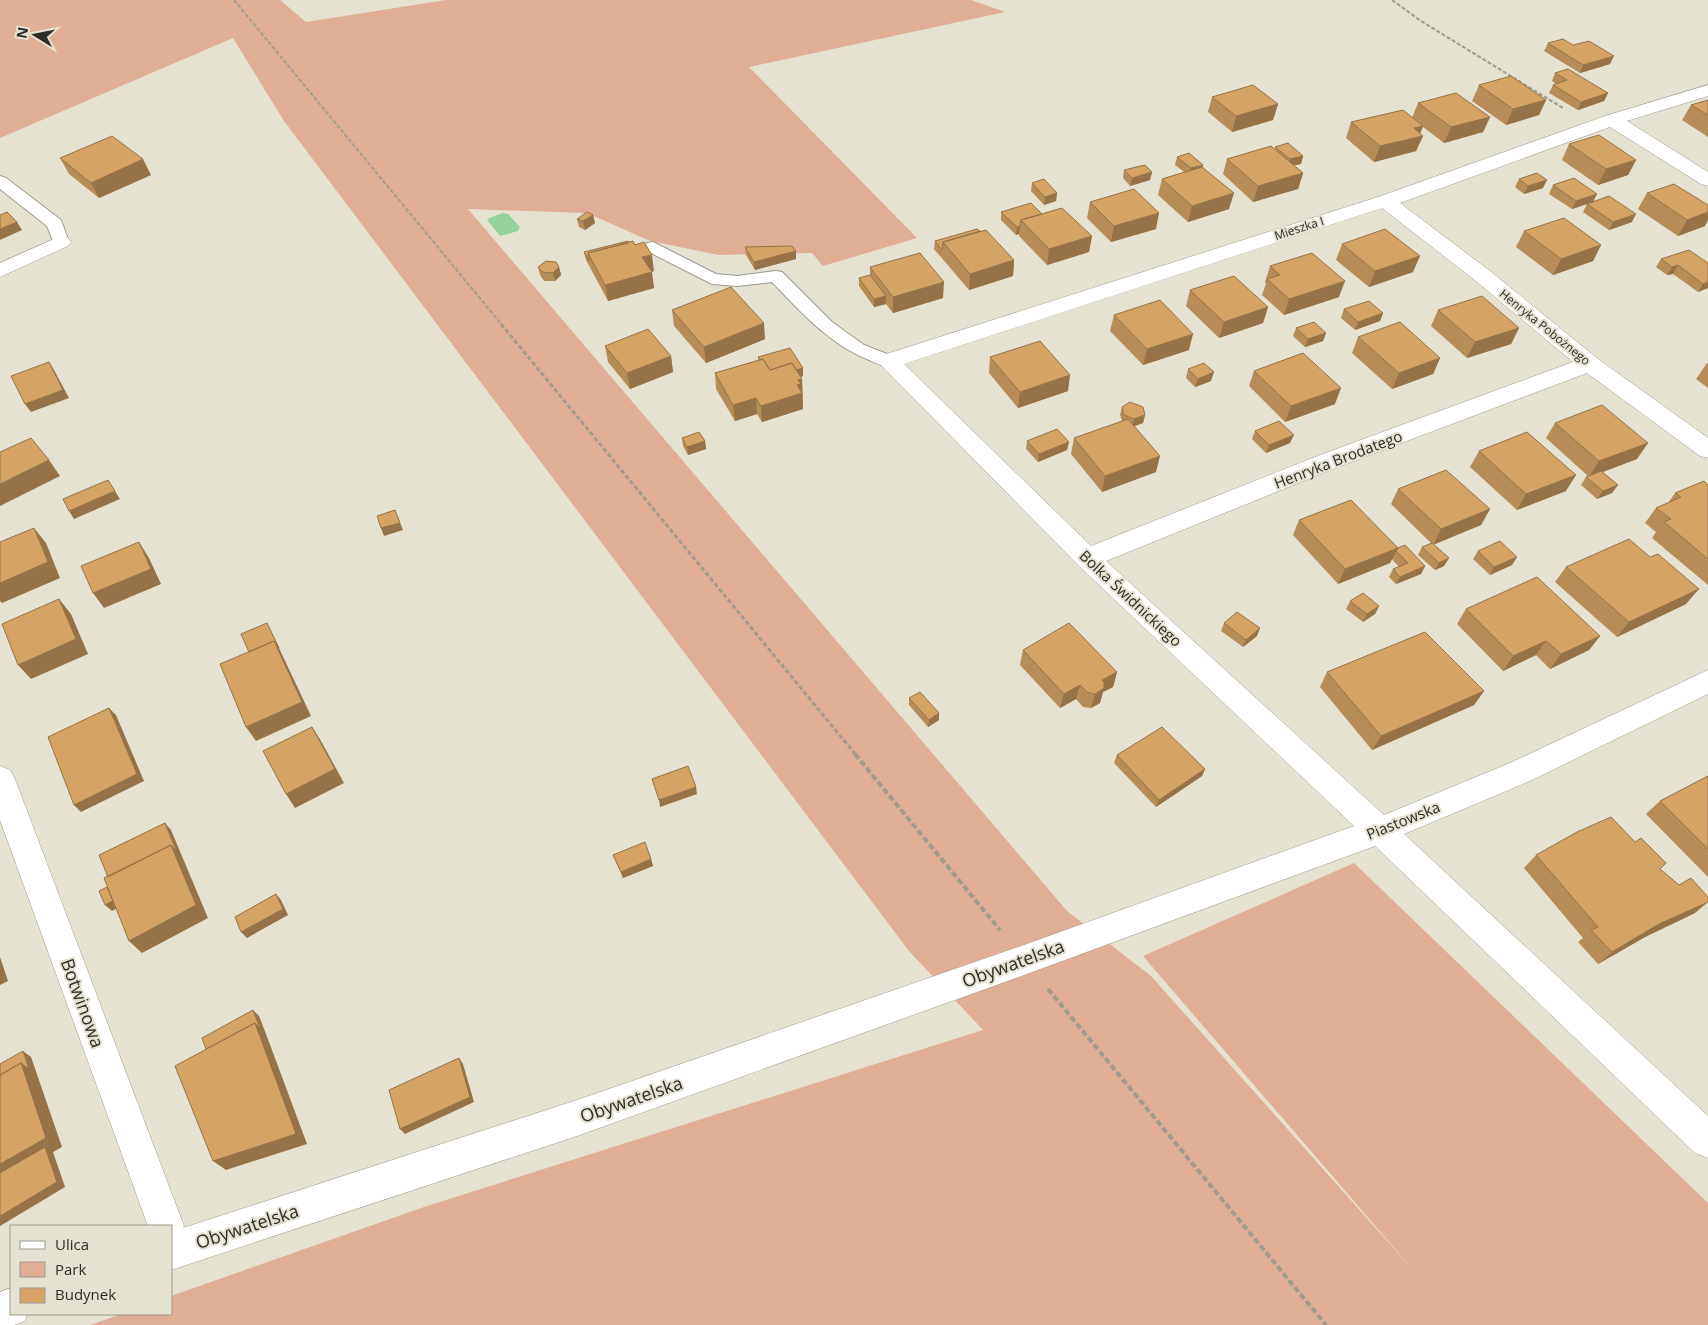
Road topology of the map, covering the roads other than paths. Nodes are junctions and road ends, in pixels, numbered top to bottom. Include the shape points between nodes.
1 (1708, 90) edge
2 (1612, 120) junction
3 (1708, 180) edge
4 (0, 181) edge
5 (1385, 201) junction
6 (61, 242) joint
7 (636, 251) edge
8 (0, 271) edge
9 (888, 361) junction
10 (1590, 364) junction
11 (1708, 450) edge
12 (1087, 558) junction
13 (1708, 681) edge
14 (0, 779) edge
15 (1378, 830) junction
16 (1088, 935) joint
17 (1708, 1140) edge
18 (165, 1225) edge
19 (172, 1242) edge

1 - 2 street, Mieszka I
2 - 3 street
2 - 5 street, Mieszka I
4 - 6 lane via 55,224
5 - 9 street, Mieszka I
5 - 10 street, Henryka Pobożnego
6 - 8 street
7 - 9 lane via 653,247 712,279 737,281 776,276 826,326 858,349
9 - 12 street, Bolka Świdnickiego
10 - 11 street, Henryka Pobożnego
10 - 12 street, Henryka Brodatego via 1329,461
12 - 15 street, Bolka Świdnickiego
13 - 15 street, Piastowska via 1520,772
14 - 18 street, Botwinowa
15 - 16 street, Piastowska
15 - 17 street, Bolka Świdnickiego
16 - 19 street, Obywatelska via 577,1118

